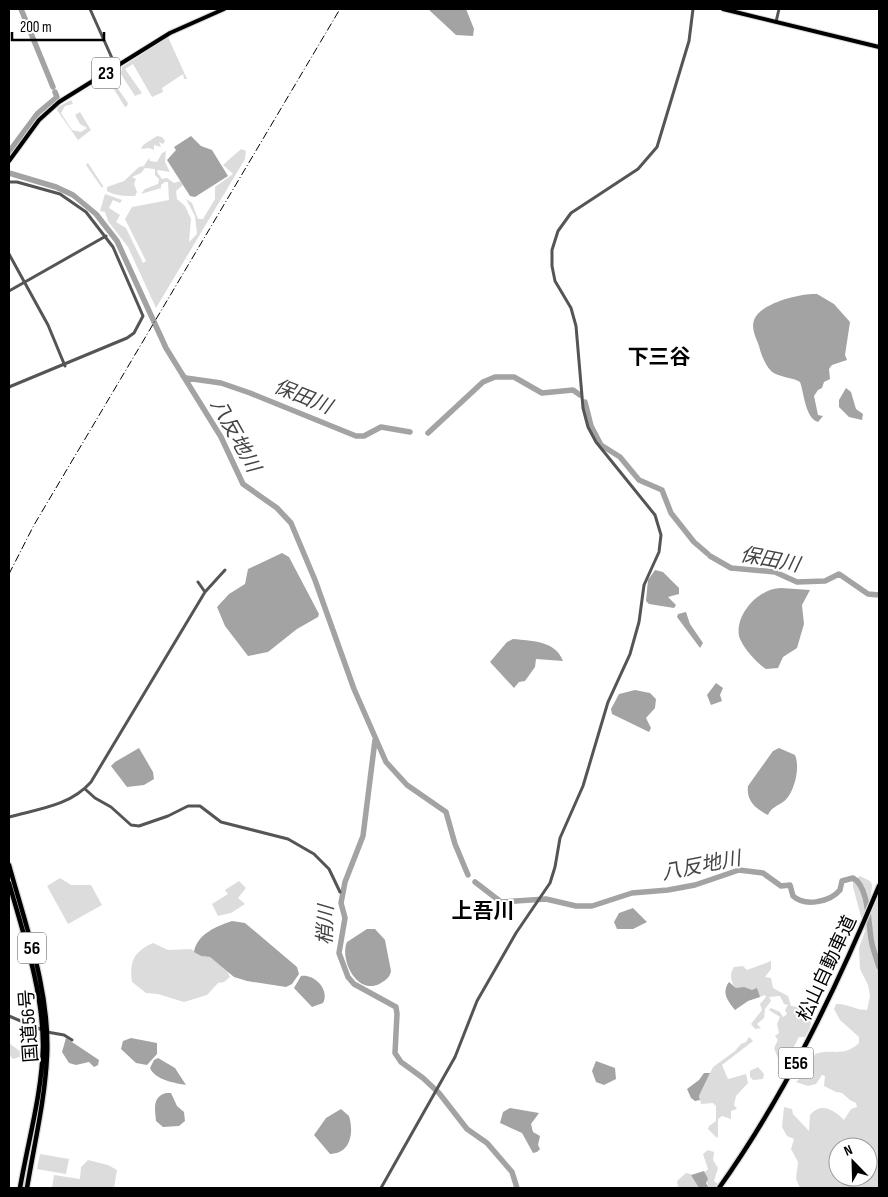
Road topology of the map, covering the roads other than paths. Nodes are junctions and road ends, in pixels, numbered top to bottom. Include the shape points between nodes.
1 (90, 9) edge
2 (224, 9) edge
3 (693, 9) edge
4 (722, 9) edge
5 (779, 9) edge
6 (776, 23) junction
7 (879, 47) edge
8 (116, 67) junction
9 (9, 161) edge
10 (9, 182) edge
11 (106, 236) junction
12 (9, 254) edge
13 (24, 282) junction
14 (9, 291) edge
15 (65, 366) junction
16 (9, 387) edge
17 (225, 570) dead end
18 (198, 582) dead end
19 (205, 592) junction
20 (85, 789) junction
21 (9, 818) edge
22 (9, 865) edge
23 (9, 883) edge
24 (879, 886) edge
25 (340, 892) dead end
26 (9, 1016) edge
27 (44, 1031) junction
28 (72, 1040) dead end
29 (721, 1186) edge
30 (20, 1188) edge
31 (27, 1188) edge
32 (381, 1188) edge

1 - 8 street
2 - 8 main road, 23 via 170,33
3 - 32 street via 689,41 657,147 638,169 568,217 555,236 551,256 555,281 576,326 583,408 588,426 596,442 655,515 661,534 659,552 644,585 639,622 628,661 608,702 586,777 560,838 552,877 477,1001 455,1058
4 - 6 main road
5 - 6 street
6 - 7 main road
8 - 9 main road, 23 via 49,110
10 - 11 street via 31,185 66,197 86,212
11 - 13 street
11 - 15 street via 143,318 130,337
12 - 13 street
13 - 14 street
13 - 15 street via 48,325
15 - 16 street
17 - 19 street
18 - 19 street
19 - 20 street
20 - 21 street via 65,802
20 - 25 street via 131,825 142,825 196,805 221,822 294,842 325,863
22 - 27 highway, 国道56号 / 56 via 42,988
23 - 27 highway, 国道56号 / 56 via 37,989
24 - 29 highway, 松山自動車道 / E56 via 792,1070
26 - 27 street
27 - 28 street
27 - 30 highway, 国道56号 / 56 via 40,1083
27 - 31 highway, 国道56号 / 56 via 46,1067

